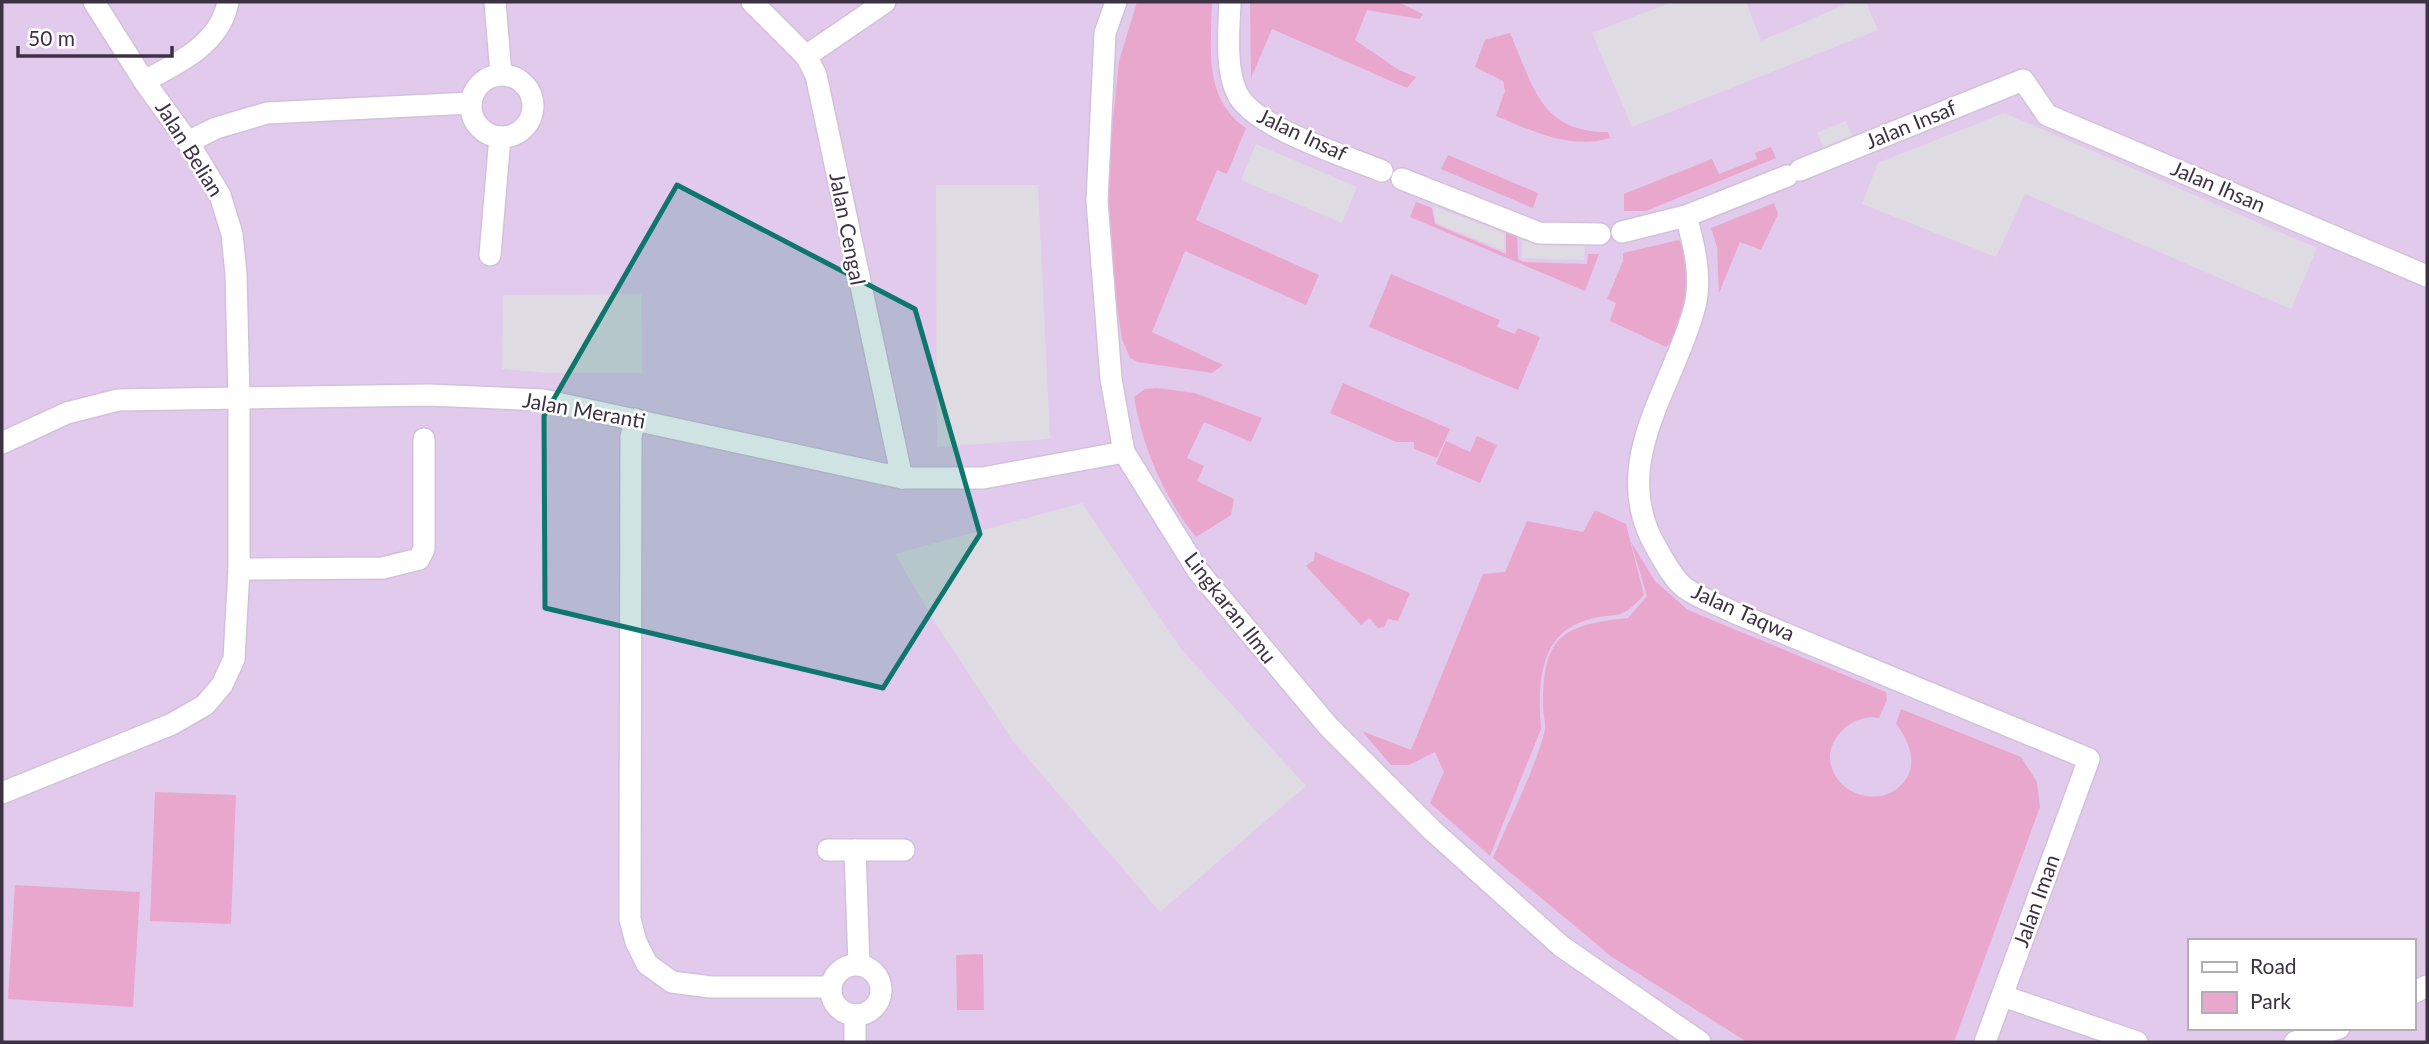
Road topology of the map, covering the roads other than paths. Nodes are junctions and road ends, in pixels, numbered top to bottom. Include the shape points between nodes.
1 (94, 2) edge
2 (228, 2) edge
3 (495, 2) edge
4 (752, 2) edge
5 (885, 2) edge
6 (1116, 2) edge
7 (1230, 2) edge
8 (806, 56) junction
9 (501, 74) junction
10 (2023, 80) joint
11 (144, 81) junction
12 (471, 103) junction
13 (500, 137) junction
14 (188, 142) junction
15 (1686, 216) junction
16 (1622, 232) dead end
17 (1600, 234) dead end
18 (490, 255) dead end
19 (2427, 276) edge
20 (239, 398) junction
21 (635, 419) junction
22 (424, 439) dead end
23 (2, 443) edge
24 (1124, 452) junction
25 (902, 478) junction
26 (239, 569) junction
27 (2089, 759) joint
28 (2, 793) edge
29 (828, 850) dead end
30 (855, 850) junction
31 (904, 850) dead end
32 (859, 965) junction
33 (830, 987) junction
34 (2003, 996) junction
35 (855, 1015) junction
36 (2333, 1030) edge
37 (855, 1042) edge
38 (1700, 1042) edge
39 (1985, 1042) edge
40 (2137, 1042) edge
41 (2295, 1042) edge

1 - 11 street, Jalan Belian
2 - 11 street via 210,39 183,61
3 - 9 street
4 - 8 street, Jalan Cengal
5 - 8 street
6 - 24 street, Lingkaran Ilmu via 1105,33 1097,201 1111,379
7 - 17 street, Jalan Insaf via 1232,77 1242,102 1263,121 1539,233
8 - 25 street, Jalan Cengal via 816,75
9 - 12 street via 484,80
9 - 13 street via 528,87 534,107 520,133
10 - 15 street, Jalan Insaf
10 - 19 street, Jalan Ihsan via 2047,115
11 - 14 street, Jalan Belian
12 - 13 street via 471,113 482,130
12 - 14 street via 267,113
13 - 18 street
14 - 20 street, Jalan Belian via 220,195 232,234
15 - 16 street, Jalan Insaf
15 - 27 street, Jalan Taqwa via 1698,273 1695,305 1641,451 1638,480 1645,528 1683,587 1733,612
20 - 21 street, Jalan Meranti via 517,398
20 - 23 street, Jalan Meranti via 118,400 67,412
20 - 26 street, Jalan Belian
21 - 25 street, Jalan Meranti
21 - 33 street via 631,450 630,919 636,942 647,964 673,982 711,987
22 - 26 street via 425,540 419,559 383,568
24 - 25 street, Jalan Meranti via 983,478
24 - 38 street, Lingkaran Ilmu via 1198,571 1328,726 1433,831 1560,946
26 - 28 street, Jalan Belian via 234,659 222,685 205,705 145,737
27 - 34 street, Jalan Iman
29 - 30 street
30 - 31 street
30 - 32 street
32 - 33 street via 843,968
32 - 35 street via 873,971 881,991 875,1006
33 - 35 street via 834,1003
34 - 39 street, Jalan Iman
34 - 40 street
35 - 37 street
36 - 41 street

